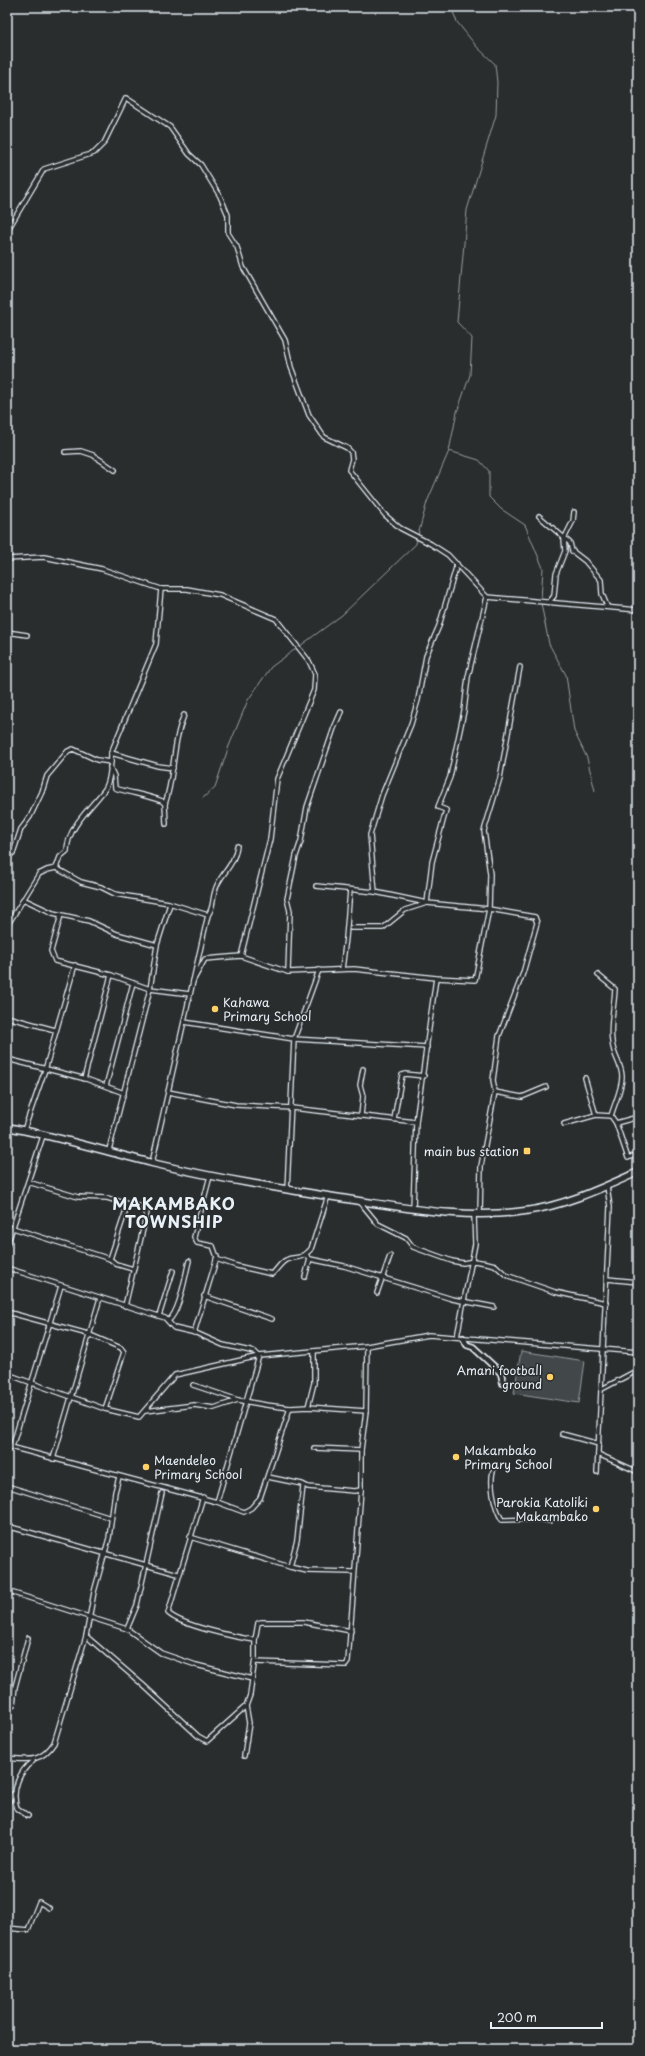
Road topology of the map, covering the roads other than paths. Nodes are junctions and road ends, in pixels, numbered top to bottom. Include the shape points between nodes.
1 (7, 231) edge
2 (65, 452) dead end
3 (115, 470) dead end
4 (574, 512) dead end
5 (539, 516) dead end
6 (564, 539) junction
7 (7, 559) edge
8 (457, 564) junction
9 (161, 589) junction
10 (487, 597) junction
11 (549, 602) junction
12 (607, 606) junction
13 (638, 610) edge
14 (7, 632) edge
15 (27, 635) dead end
16 (520, 667) dead end
17 (341, 712) dead end
18 (184, 715) dead end
19 (111, 753) junction
20 (110, 762) junction
21 (110, 767) junction
22 (173, 768) junction
23 (165, 804) junction
24 (166, 824) dead end
25 (237, 846) dead end
26 (7, 858) edge
27 (56, 868) junction
28 (316, 886) dead end
29 (350, 890) junction
30 (375, 892) junction
31 (23, 899) junction
32 (428, 903) junction
33 (170, 904) junction
34 (489, 910) junction
35 (61, 914) junction
36 (208, 915) junction
37 (7, 926) edge
38 (351, 928) dead end
39 (157, 945) junction
40 (241, 956) junction
41 (75, 965) junction
42 (319, 970) junction
43 (342, 970) junction
44 (288, 972) junction
45 (111, 975) junction
46 (598, 975) dead end
47 (436, 978) junction
48 (193, 981) junction
49 (133, 983) junction
50 (150, 989) junction
51 (190, 994) junction
52 (7, 1018) edge
53 (184, 1022) junction
54 (55, 1030) junction
55 (294, 1039) junction
56 (427, 1047) junction
57 (7, 1058) edge
58 (363, 1069) dead end
59 (45, 1070) junction
60 (424, 1076) junction
61 (585, 1078) dead end
62 (84, 1079) junction
63 (106, 1086) junction
64 (546, 1087) dead end
65 (168, 1092) junction
66 (495, 1092) junction
67 (124, 1093) junction
68 (292, 1108) junction
69 (596, 1115) junction
70 (361, 1116) junction
71 (611, 1116) junction
72 (638, 1117) edge
73 (394, 1119) junction
74 (416, 1122) junction
75 (616, 1123) junction
76 (564, 1124) dead end
77 (7, 1127) edge
78 (24, 1130) junction
79 (43, 1136) junction
80 (109, 1150) junction
81 (638, 1154) edge
82 (152, 1162) junction
83 (638, 1172) edge
84 (210, 1174) junction
85 (28, 1182) junction
86 (607, 1186) junction
87 (287, 1190) junction
88 (328, 1196) junction
89 (359, 1201) junction
90 (128, 1204) junction
91 (413, 1209) junction
92 (477, 1214) junction
93 (13, 1228) junction
94 (7, 1245) edge
95 (306, 1255) junction
96 (390, 1256) dead end
97 (110, 1259) junction
98 (216, 1259) junction
99 (310, 1259) junction
100 (188, 1261) dead end
101 (472, 1262) junction
102 (7, 1268) edge
103 (133, 1270) junction
104 (173, 1271) dead end
105 (304, 1277) dead end
106 (382, 1279) junction
107 (607, 1279) junction
108 (638, 1282) edge
109 (61, 1286) junction
110 (377, 1293) dead end
111 (204, 1296) junction
112 (100, 1298) junction
113 (464, 1301) junction
114 (606, 1303) junction
115 (125, 1306) junction
116 (494, 1307) dead end
117 (7, 1312) edge
118 (159, 1316) junction
119 (272, 1319) dead end
120 (168, 1320) junction
121 (50, 1323) junction
122 (194, 1333) junction
123 (88, 1334) junction
124 (457, 1337) junction
125 (463, 1338) junction
126 (367, 1346) junction
127 (604, 1350) junction
128 (314, 1351) junction
129 (638, 1352) edge
130 (259, 1356) junction
131 (638, 1370) edge
132 (7, 1374) edge
133 (32, 1382) junction
134 (503, 1383) dead end
135 (193, 1385) dead end
136 (602, 1389) junction
137 (71, 1396) junction
138 (238, 1400) junction
139 (247, 1400) junction
140 (308, 1407) junction
141 (290, 1408) junction
142 (105, 1409) junction
143 (366, 1411) junction
144 (145, 1412) junction
145 (562, 1434) dead end
146 (599, 1444) junction
147 (7, 1446) edge
148 (12, 1447) junction
149 (314, 1448) dead end
150 (361, 1450) junction
151 (598, 1454) junction
152 (52, 1458) junction
153 (495, 1466) dead end
154 (597, 1472) dead end
155 (638, 1472) edge
156 (119, 1476) junction
157 (268, 1477) junction
158 (7, 1486) edge
159 (303, 1486) junction
160 (361, 1490) junction
161 (162, 1493) dead end
162 (203, 1497) junction
163 (217, 1502) junction
164 (111, 1518) junction
165 (550, 1522) dead end
166 (7, 1526) edge
167 (190, 1537) junction
168 (105, 1555) junction
169 (146, 1565) junction
170 (290, 1567) junction
171 (354, 1572) junction
172 (178, 1574) junction
173 (7, 1591) edge
174 (90, 1616) junction
175 (127, 1629) junction
176 (351, 1631) junction
177 (86, 1636) junction
178 (28, 1638) dead end
179 (255, 1640) junction
180 (255, 1662) junction
181 (252, 1679) junction
182 (246, 1706) junction
183 (7, 1712) edge
184 (244, 1756) dead end
185 (7, 1758) edge
186 (34, 1760) junction
187 (14, 1793) junction
188 (7, 1804) edge
189 (28, 1816) dead end
190 (49, 1908) dead end
191 (7, 1928) edge

1 - 8 street via 44,169 94,153 104,143 126,98 161,120 170,127 189,154 201,165 220,196 228,215 228,233 237,247 243,267 285,340 295,378 317,429 324,438 351,452 349,470 385,514 400,528 432,544
2 - 3 street via 81,451 93,455
4 - 6 street via 567,537
5 - 6 street
6 - 11 street via 565,551 556,574 554,596
6 - 12 street via 600,580
7 - 9 street via 44,557 102,569
8 - 10 street
8 - 30 street via 439,626 426,656 411,724 382,795 370,835
9 - 19 street via 156,644
9 - 40 street via 187,589 220,595 276,619 309,661 315,674 312,696 277,779 270,840
10 - 11 street
10 - 32 street via 468,677 464,711 450,777 438,807 446,810 432,862
11 - 12 street
12 - 13 street
14 - 15 street
16 - 34 street via 500,778 484,831 490,874
17 - 44 street via 307,807 287,899 290,912
18 - 22 street
19 - 20 street
19 - 22 street via 164,768
20 - 21 street
20 - 26 street via 97,760 73,749 68,751 47,776 30,817 21,829 13,853
21 - 23 street via 115,788 123,792 135,792
21 - 27 street via 106,788 80,818 67,844 67,851 60,856
22 - 23 street
23 - 24 street
25 - 36 street via 232,864 215,891 213,908
27 - 31 street via 39,874
27 - 33 street via 81,882 101,886 115,894
28 - 29 street
29 - 30 street
29 - 43 street
30 - 32 street
31 - 35 street via 42,909
31 - 37 street
32 - 34 street
32 - 38 street via 405,910 383,928
33 - 36 street
33 - 39 street
34 - 47 street via 476,980
34 - 66 street via 534,916 537,920 523,973 499,1036 493,1080
35 - 39 street
35 - 41 street via 51,951 56,961
36 - 48 street
39 - 50 street
40 - 44 street
40 - 48 street via 205,959
41 - 45 street
41 - 54 street
42 - 43 street
42 - 44 street
42 - 55 street
43 - 47 street via 354,969
45 - 49 street
45 - 62 street
46 - 71 street via 615,989 611,1026 614,1051 621,1066 622,1079
47 - 56 street
48 - 51 street
49 - 50 street
49 - 63 street
50 - 51 street
50 - 67 street
51 - 53 street
52 - 54 street
53 - 55 street
53 - 65 street
54 - 59 street
55 - 56 street
55 - 68 street
56 - 60 street
57 - 59 street
58 - 70 street via 360,1085 363,1096
59 - 62 street
59 - 78 street
60 - 73 street via 402,1075
60 - 74 street
61 - 69 street
62 - 63 street
63 - 67 street
64 - 66 street via 522,1097
65 - 68 street via 236,1105
65 - 82 street
66 - 92 street via 481,1166
67 - 80 street
68 - 70 street
68 - 87 street
69 - 71 street
69 - 76 street
70 - 73 street
71 - 75 street
72 - 75 street
73 - 74 street
74 - 91 street
75 - 81 street via 628,1158
77 - 78 highway
78 - 79 highway
79 - 80 highway
79 - 85 street
80 - 82 highway
82 - 84 highway
83 - 86 highway
84 - 87 highway
84 - 98 street via 194,1237 197,1243 212,1246
85 - 90 street via 78,1198 102,1198
85 - 93 street
86 - 92 highway via 570,1200 526,1211
86 - 107 street via 610,1207
87 - 88 highway
88 - 89 highway
88 - 95 street via 311,1249
89 - 91 highway
89 - 101 street via 378,1224 406,1238 413,1246 463,1263
90 - 97 street
90 - 103 street via 148,1208
91 - 92 highway
92 - 101 street
93 - 94 street
93 - 97 street
95 - 98 street via 285,1260 272,1274
95 - 99 street
96 - 106 street
97 - 103 street
98 - 111 street
99 - 105 street
99 - 106 street via 344,1266
100 - 120 street via 178,1302
101 - 113 street
101 - 114 street via 494,1265 506,1275 555,1292
102 - 109 street
103 - 115 street
104 - 118 street
106 - 110 street
106 - 113 street
107 - 108 street
107 - 114 street
109 - 112 street
109 - 121 street
111 - 119 street
111 - 122 street
112 - 115 street
112 - 123 street
113 - 116 street
113 - 124 street
114 - 127 street
115 - 118 street
117 - 121 street
118 - 120 street
120 - 122 street via 174,1328
121 - 123 street
121 - 133 street
122 - 130 street via 224,1345 255,1352
123 - 137 street
123 - 142 street via 124,1350
124 - 125 street
124 - 126 street via 429,1335
125 - 127 street
125 - 134 street via 467,1345 473,1346 501,1373
126 - 128 street
126 - 143 street
127 - 129 street
127 - 136 street
128 - 130 street
128 - 140 street via 314,1383
130 - 139 street
130 - 144 street via 175,1375
131 - 136 street
132 - 133 street
133 - 137 street
133 - 148 street
135 - 138 street
136 - 146 street
137 - 142 street
137 - 152 street
138 - 139 street
138 - 144 street via 214,1408 194,1405
139 - 141 street
139 - 163 street
140 - 141 street
140 - 143 street
141 - 157 street
142 - 144 street via 140,1417
143 - 150 street
145 - 146 street
146 - 151 street
147 - 148 street
148 - 152 street
149 - 150 street
150 - 160 street
151 - 154 street
151 - 155 street
152 - 156 street
153 - 165 street via 492,1487 498,1515 502,1520 539,1519
156 - 162 street
156 - 164 street
157 - 159 street
157 - 163 street via 260,1498 244,1512
158 - 164 street
159 - 160 street
159 - 170 street via 297,1540
160 - 171 street
161 - 169 street
162 - 163 street
162 - 167 street
164 - 168 street
166 - 168 street
167 - 170 street
167 - 172 street
168 - 169 street
168 - 174 street
169 - 172 street
169 - 175 street
170 - 171 street via 307,1571
171 - 176 street
172 - 179 street via 168,1614 228,1636
173 - 174 street
174 - 175 street
174 - 177 street
175 - 181 street via 161,1653
176 - 179 street via 304,1622 261,1622 257,1626
176 - 180 street via 346,1665
177 - 182 street via 207,1741
177 - 186 street via 54,1743
178 - 183 street via 13,1705
179 - 180 street
180 - 181 street
181 - 182 street
182 - 184 street via 249,1723
185 - 186 street
186 - 187 street via 25,1766
187 - 188 street
187 - 189 street via 17,1808
190 - 191 street via 39,1902 28,1930

